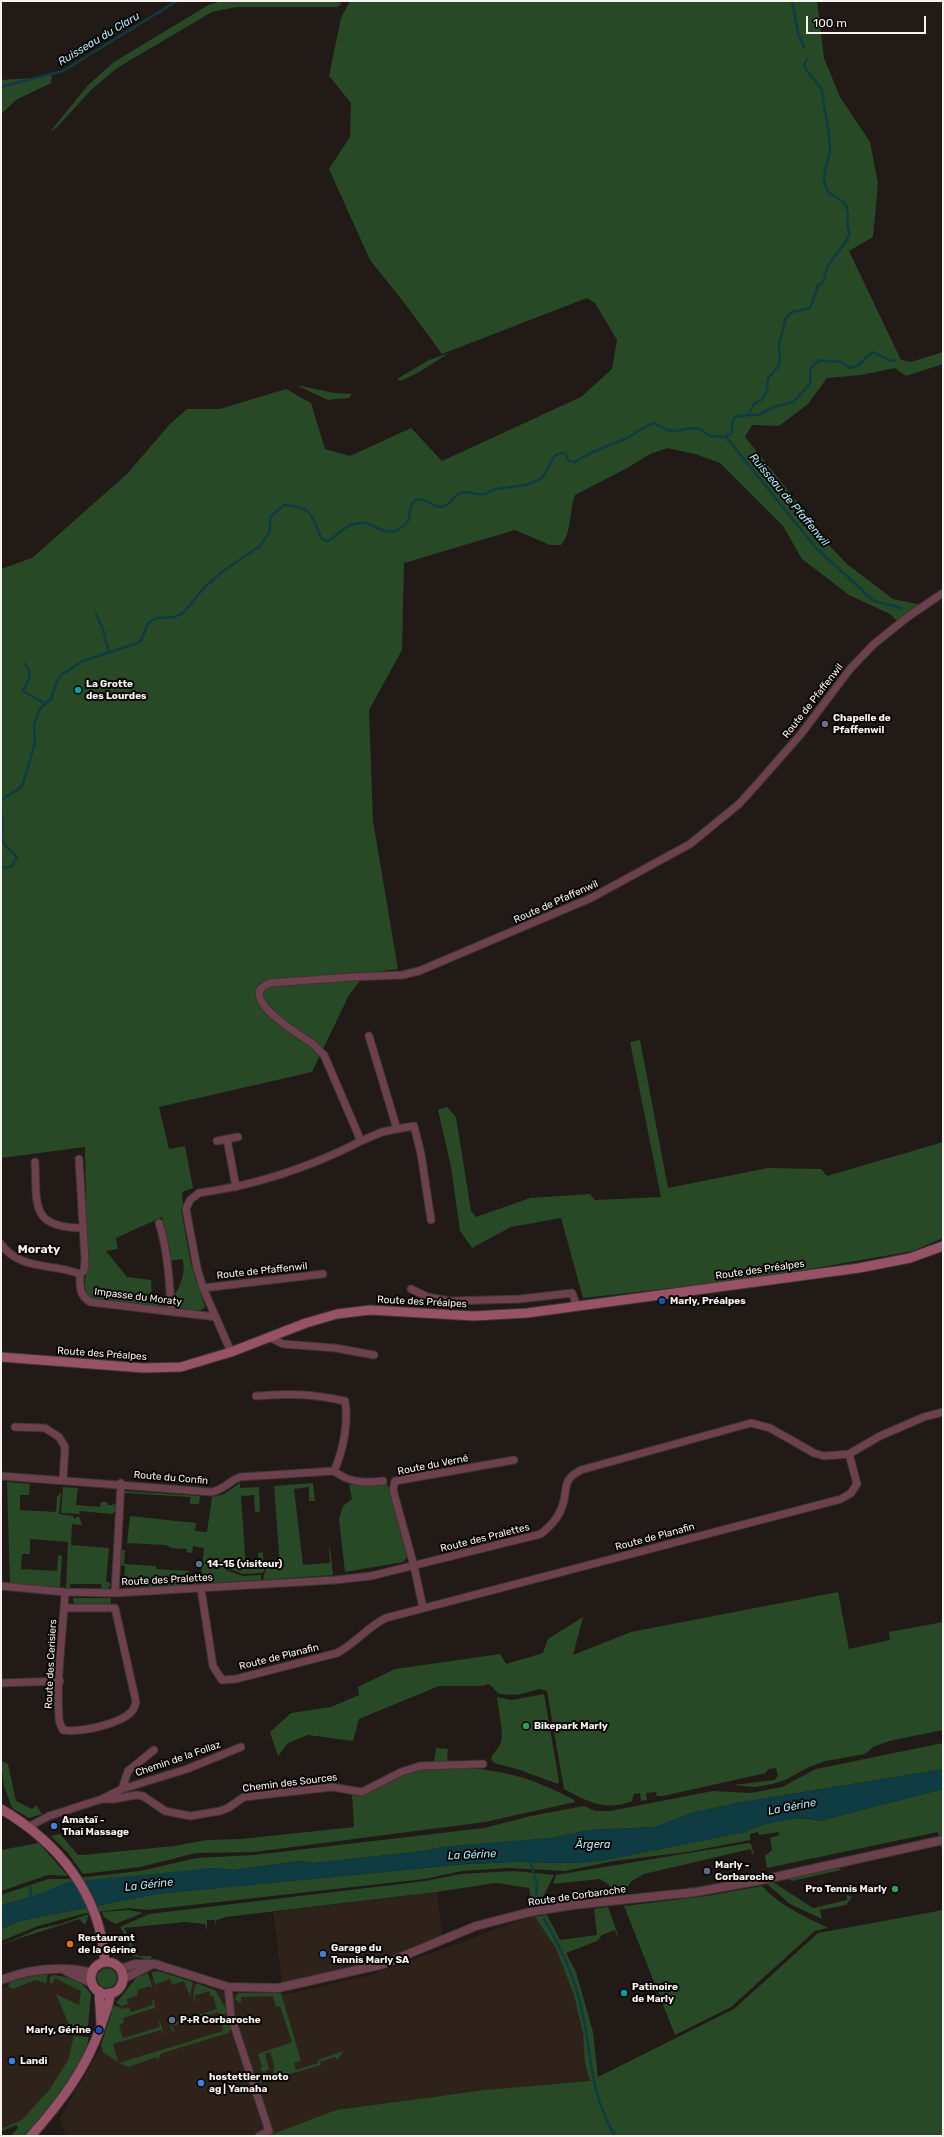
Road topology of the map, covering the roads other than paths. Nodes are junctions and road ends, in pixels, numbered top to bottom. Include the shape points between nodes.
1 (943, 593) edge
2 (369, 1036) dead end
3 (397, 1129) junction
4 (238, 1137) dead end
5 (227, 1139) junction
6 (217, 1141) dead end
7 (361, 1141) junction
8 (79, 1159) dead end
9 (35, 1162) dead end
10 (236, 1187) junction
11 (431, 1220) dead end
12 (159, 1223) dead end
13 (83, 1228) junction
14 (1, 1244) edge
15 (943, 1246) edge
16 (80, 1274) junction
17 (323, 1274) dead end
18 (204, 1288) junction
19 (411, 1289) dead end
20 (577, 1306) junction
21 (171, 1311) junction
22 (216, 1317) junction
23 (269, 1337) junction
24 (231, 1352) junction
25 (374, 1355) dead end
26 (1, 1357) edge
27 (256, 1396) dead end
28 (943, 1412) edge
29 (15, 1427) dead end
30 (849, 1454) junction
31 (514, 1460) dead end
32 (334, 1471) junction
33 (1, 1476) edge
34 (62, 1480) junction
35 (383, 1481) dead end
36 (121, 1484) junction
37 (414, 1566) junction
38 (1, 1586) edge
39 (201, 1589) junction
40 (65, 1592) junction
41 (115, 1593) junction
42 (64, 1608) junction
43 (423, 1608) junction
44 (60, 1681) junction
45 (1, 1683) edge
46 (241, 1747) dead end
47 (154, 1750) dead end
48 (483, 1764) dead end
49 (122, 1789) junction
50 (102, 1799) junction
51 (1, 1809) edge
52 (28, 1827) junction
53 (943, 1840) edge
54 (105, 1962) junction
55 (152, 1965) junction
56 (120, 1969) junction
57 (63, 1970) junction
58 (93, 1973) junction
59 (123, 1979) junction
60 (1, 1980) edge
61 (92, 1983) junction
62 (228, 1987) junction
63 (99, 1992) junction
64 (110, 1994) junction
65 (101, 2024) junction
66 (31, 2136) edge
67 (259, 2136) edge

1 - 7 street, Route de Pfaffenwil via 874,644 850,669 801,734 739,804 690,844 654,865 591,898 419,971 402,976 351,976 270,983 262,988 260,1000 270,1013 324,1055
2 - 3 street
3 - 7 street, Route de Pfaffenwil via 372,1135
3 - 11 street, Route de Pfaffenwil via 414,1126
4 - 5 street
5 - 6 street
5 - 10 street
7 - 10 street, Route de Pfaffenwil via 321,1161
8 - 13 street, Impasse du Moraty
9 - 13 street via 37,1199 39,1210 45,1220 57,1226
10 - 18 street, Route de Pfaffenwil via 199,1194 190,1200 186,1209
12 - 21 street via 165,1244
13 - 16 street, Impasse du Moraty via 85,1260 84,1271
14 - 16 street via 6,1251 20,1260
15 - 20 main road, Route des Préalpes via 910,1258 858,1268
16 - 21 street, Impasse du Moraty via 81,1292 90,1302
17 - 18 street, Route de Pfaffenwil
18 - 22 street, Route de Pfaffenwil
19 - 20 street, Route des Préalpes via 428,1297 455,1301 520,1299 572,1293
20 - 23 main road, Route des Préalpes via 527,1313 481,1315 370,1310 337,1314 306,1322
21 - 22 street, Impasse du Moraty
22 - 24 street, Route de Pfaffenwil
23 - 24 main road, Route des Préalpes
23 - 25 street via 283,1344 335,1348
24 - 26 main road, Route des Préalpes via 181,1367 143,1368
27 - 32 street via 316,1394 345,1401 347,1411 342,1446
28 - 30 street, Route des Pralettes via 924,1417 880,1436
29 - 34 street via 45,1428 59,1437 66,1447
30 - 37 street, Route des Pralettes via 824,1456 814,1453 770,1428 751,1423 580,1470 570,1475 565,1485 563,1506 555,1521 541,1534
30 - 43 street, Route de Planafin via 857,1484 851,1493 841,1499
31 - 37 street, Route du Verné via 395,1481 393,1490
32 - 35 street via 346,1480 363,1484
32 - 36 street, Route du Confin via 240,1477 224,1488 211,1492
33 - 34 street, Route du Confin
34 - 36 street, Route du Confin
36 - 41 street, Route des Pralettes
37 - 39 street, Route des Pralettes via 371,1576 335,1580
37 - 43 street
38 - 40 street, Route des Pralettes
39 - 41 street, Route des Pralettes
39 - 43 street, Route de Planafin via 213,1666 222,1680 236,1679 337,1653 347,1648 375,1623
40 - 41 street, Route des Pralettes
40 - 42 street, Route des Cerisiers
42 - 44 street, Route des Cerisiers
42 - 44 street, Route des Cerisiers via 115,1608 136,1702 133,1711 113,1723 73,1732 63,1730 58,1720
44 - 45 street
46 - 49 street, Chemin de la Follaz via 187,1769
47 - 49 street, Chemin de la Follaz via 128,1771
48 - 50 street, Chemin des Sources via 420,1766 401,1772 362,1792 332,1787 244,1797 220,1811 190,1816 164,1811 143,1796
49 - 50 street, Chemin de la Follaz
50 - 52 street, Chemin de la Follaz via 49,1816
51 - 52 main road
52 - 54 main road via 52,1847 84,1888 97,1919
53 - 62 street, Route de Corbaroche via 696,1892 530,1912 476,1926 384,1964 278,1988
54 - 56 main road
54 - 58 main road via 96,1967
55 - 56 street, Route de Corbaroche via 135,1964
55 - 59 street
55 - 62 street, Route de Corbaroche via 167,1967
56 - 59 main road
57 - 58 street
57 - 60 street via 29,1971
57 - 61 street
58 - 61 main road
59 - 64 main road via 121,1986
61 - 63 main road
62 - 67 street via 231,2016 269,2132
63 - 64 main road
63 - 65 main road
64 - 65 main road
65 - 66 main road via 95,2044 83,2068 67,2093

